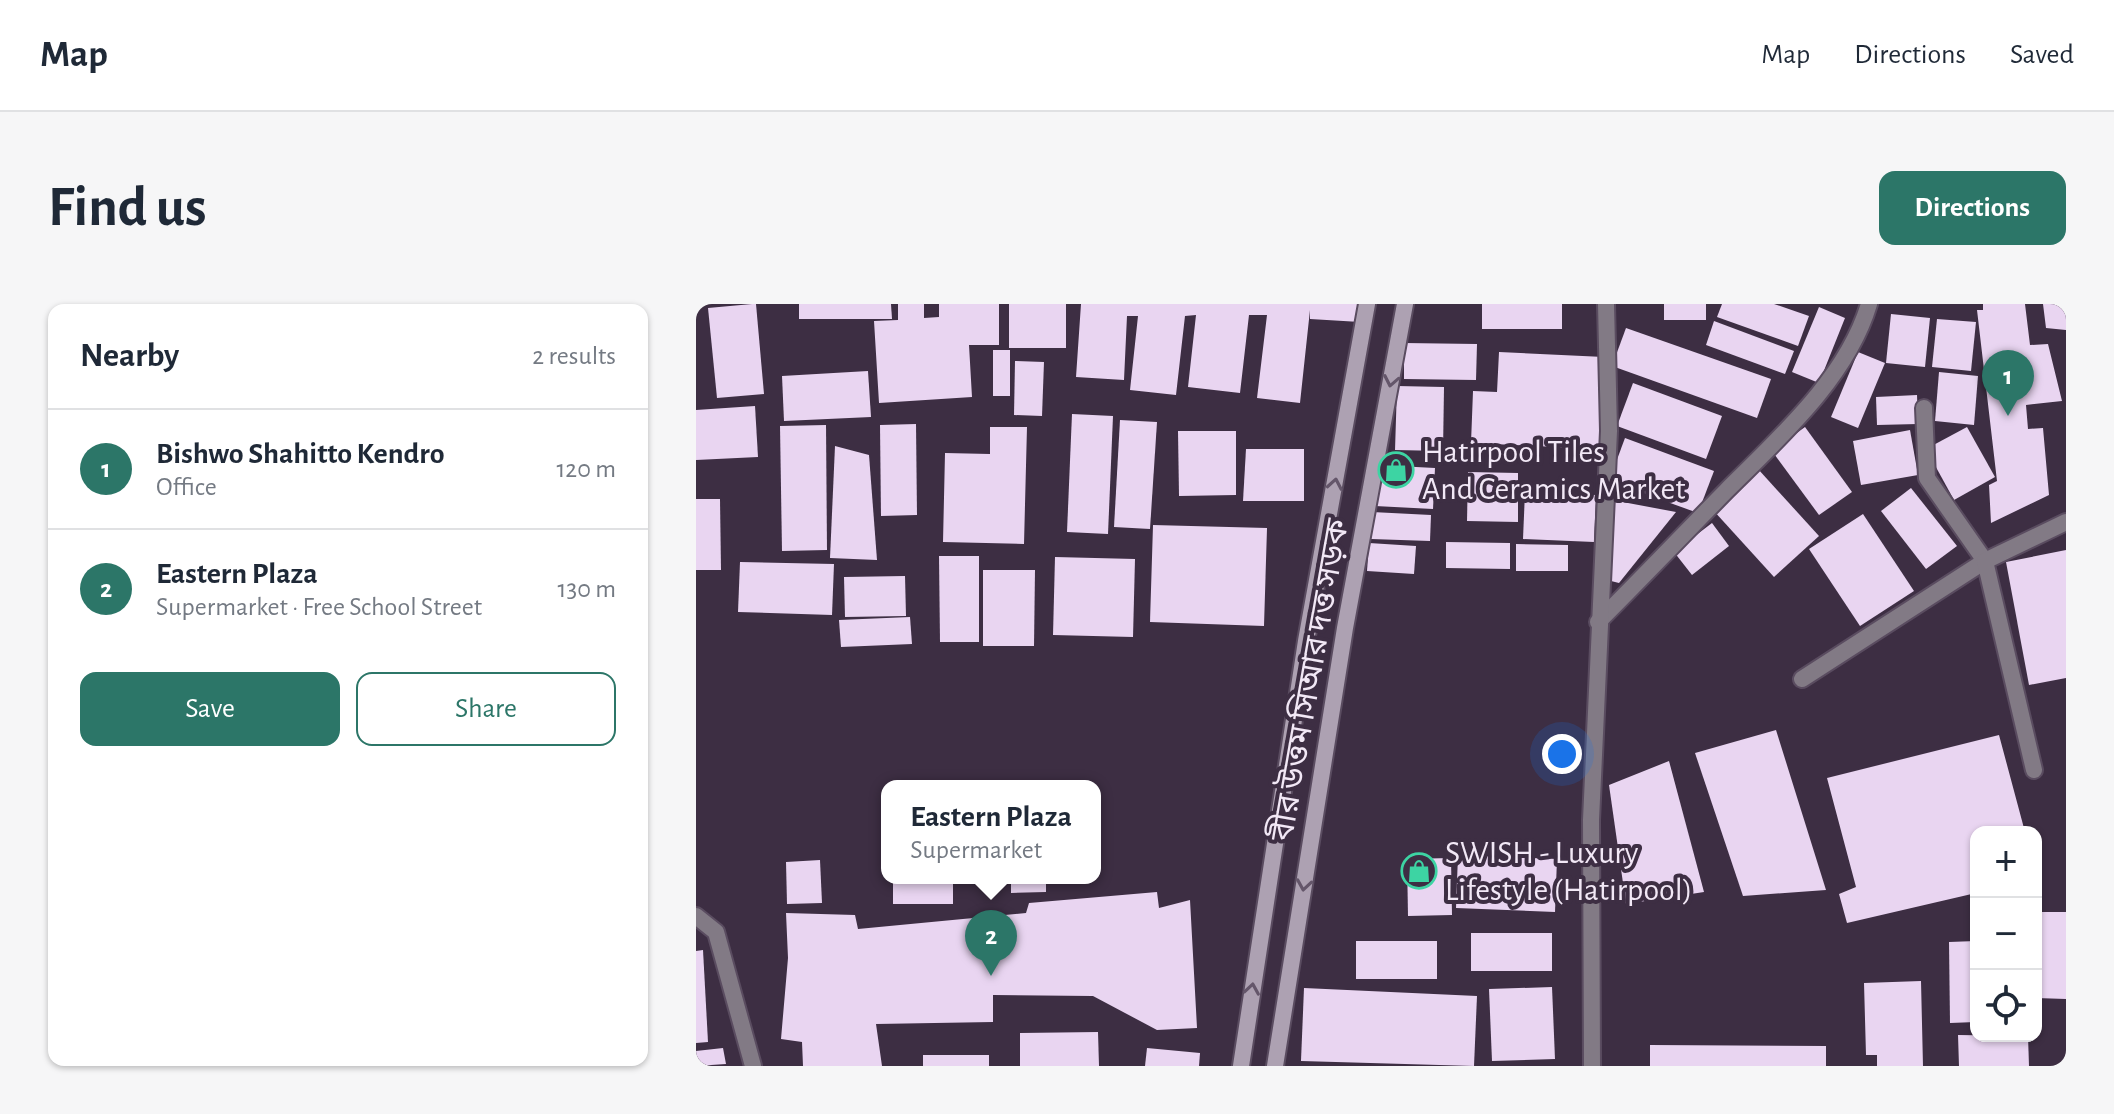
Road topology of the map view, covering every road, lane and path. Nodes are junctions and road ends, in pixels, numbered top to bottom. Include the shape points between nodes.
1 (1367, 304) edge
2 (1405, 304) edge
3 (1606, 304) edge
4 (1869, 304) edge
5 (1924, 408) dead end
6 (2066, 522) edge
7 (1985, 561) junction
8 (1598, 622) junction
9 (1802, 679) dead end
10 (2034, 770) dead end
11 (696, 916) edge
12 (753, 1066) edge
13 (1241, 1066) edge
14 (1275, 1066) edge
15 (1592, 1066) edge

13 -> 1 main road via 1306,641
2 -> 14 main road, বীর উত্তম সিআর দত্ত সড়ক via 1345,628
3 - 8 street via 1609,431
4 - 8 street via 1863,326 1824,385
5 - 7 street via 1927,478
6 - 7 street
7 - 9 street
7 - 10 street
8 - 15 street via 1591,820
11 - 12 street via 716,932

